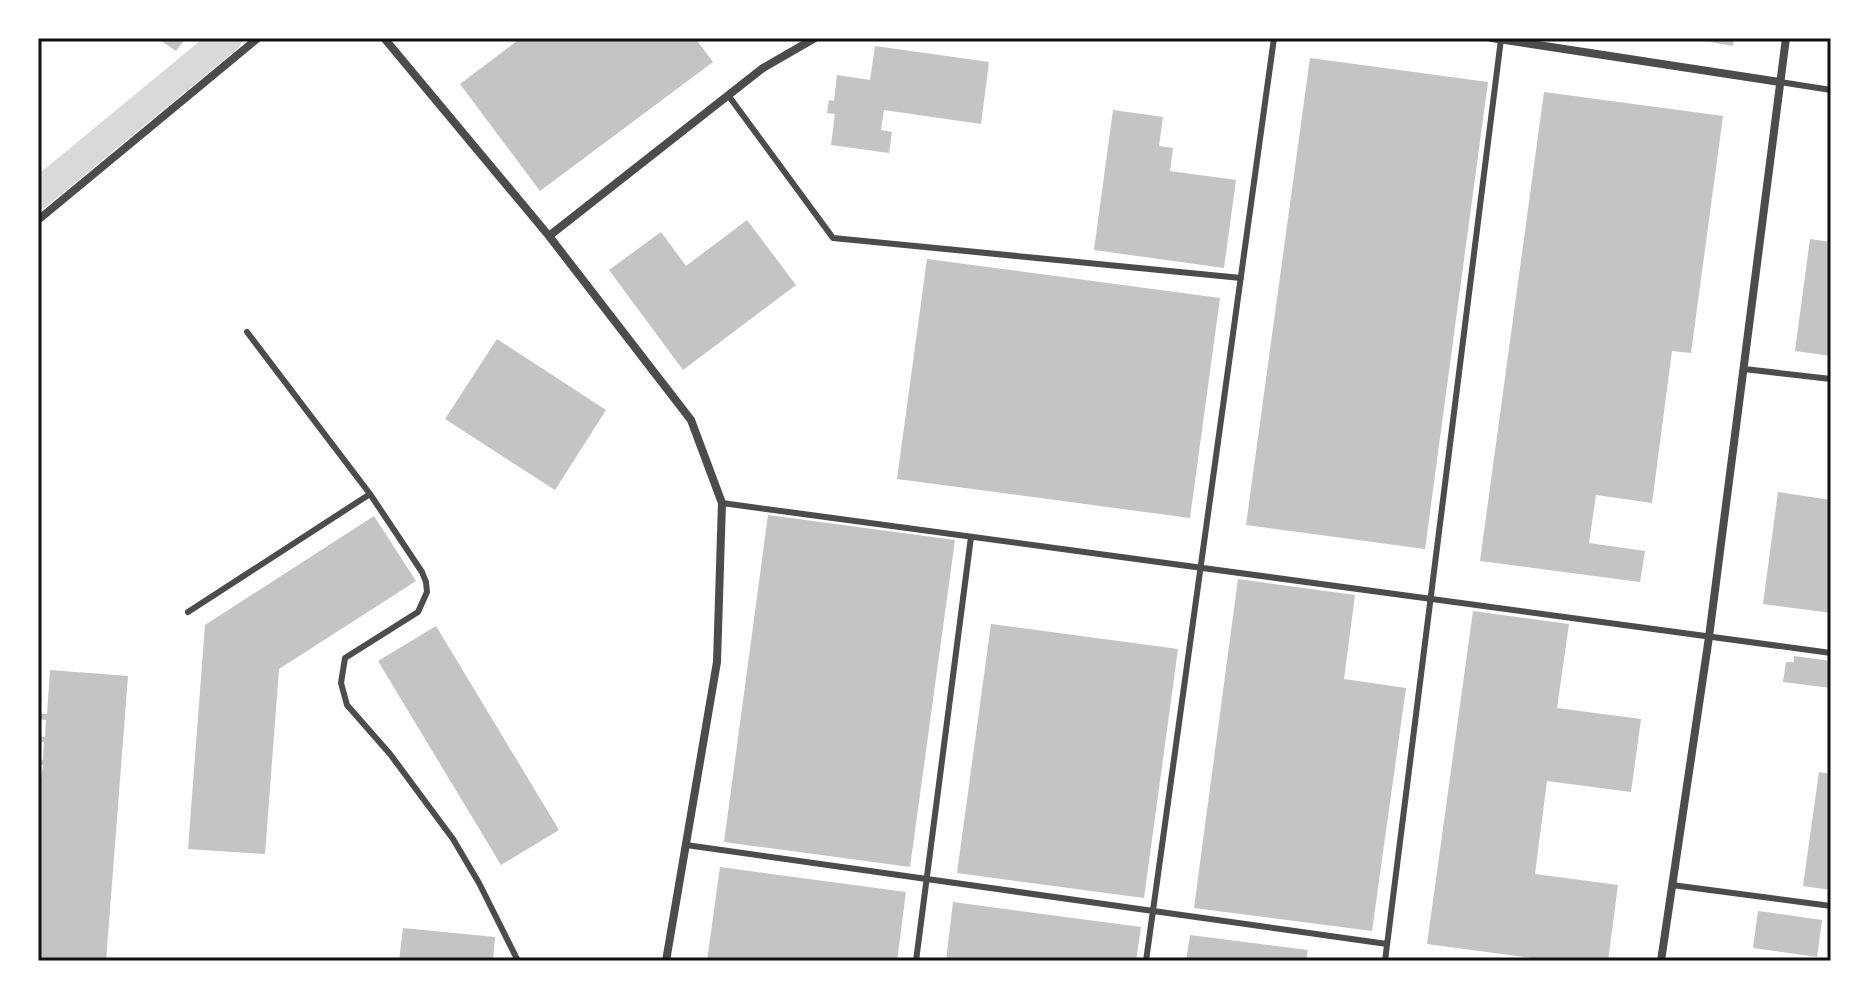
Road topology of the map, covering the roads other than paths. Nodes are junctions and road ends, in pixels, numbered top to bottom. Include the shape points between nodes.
1 (258, 38) edge
2 (384, 38) edge
3 (815, 38) edge
4 (1274, 38) edge
5 (1786, 38) edge
6 (1496, 39) edge
7 (1780, 82) junction
8 (1831, 90) edge
9 (728, 95) junction
10 (38, 220) edge
11 (549, 236) junction
12 (1241, 278) junction
13 (247, 332) dead end
14 (1744, 369) junction
15 (1831, 379) edge
16 (370, 494) junction
17 (722, 503) junction
18 (971, 537) junction
19 (1201, 568) junction
20 (1431, 599) junction
21 (188, 612) dead end
22 (1709, 637) junction
23 (1831, 653) edge
24 (686, 845) junction
25 (926, 878) junction
26 (1672, 885) junction
27 (1831, 906) edge
28 (1153, 911) junction
29 (1387, 944) junction
30 (518, 961) edge
31 (666, 961) edge
32 (916, 961) edge
33 (1146, 961) edge
34 (1385, 961) edge
35 (1661, 961) edge

1 - 10 street
2 - 11 street
3 - 9 street
4 - 12 lane
5 - 7 street
6 - 7 street
6 - 20 lane
7 - 8 lane
7 - 14 street
9 - 11 street
9 - 12 lane via 833,238
11 - 17 street via 691,420
12 - 19 lane
13 - 16 lane
14 - 15 lane
14 - 22 street
16 - 21 lane
16 - 30 lane via 422,572 427,592 418,612 345,658 343,694 453,839
17 - 18 lane
17 - 24 street via 717,662
18 - 19 lane
18 - 25 lane
19 - 20 lane
19 - 28 lane
20 - 22 lane
20 - 29 lane
22 - 23 lane
22 - 26 street
24 - 25 lane
24 - 31 street
25 - 28 lane
25 - 32 lane
26 - 27 lane
26 - 35 street
28 - 29 lane
28 - 33 lane
29 - 34 lane

